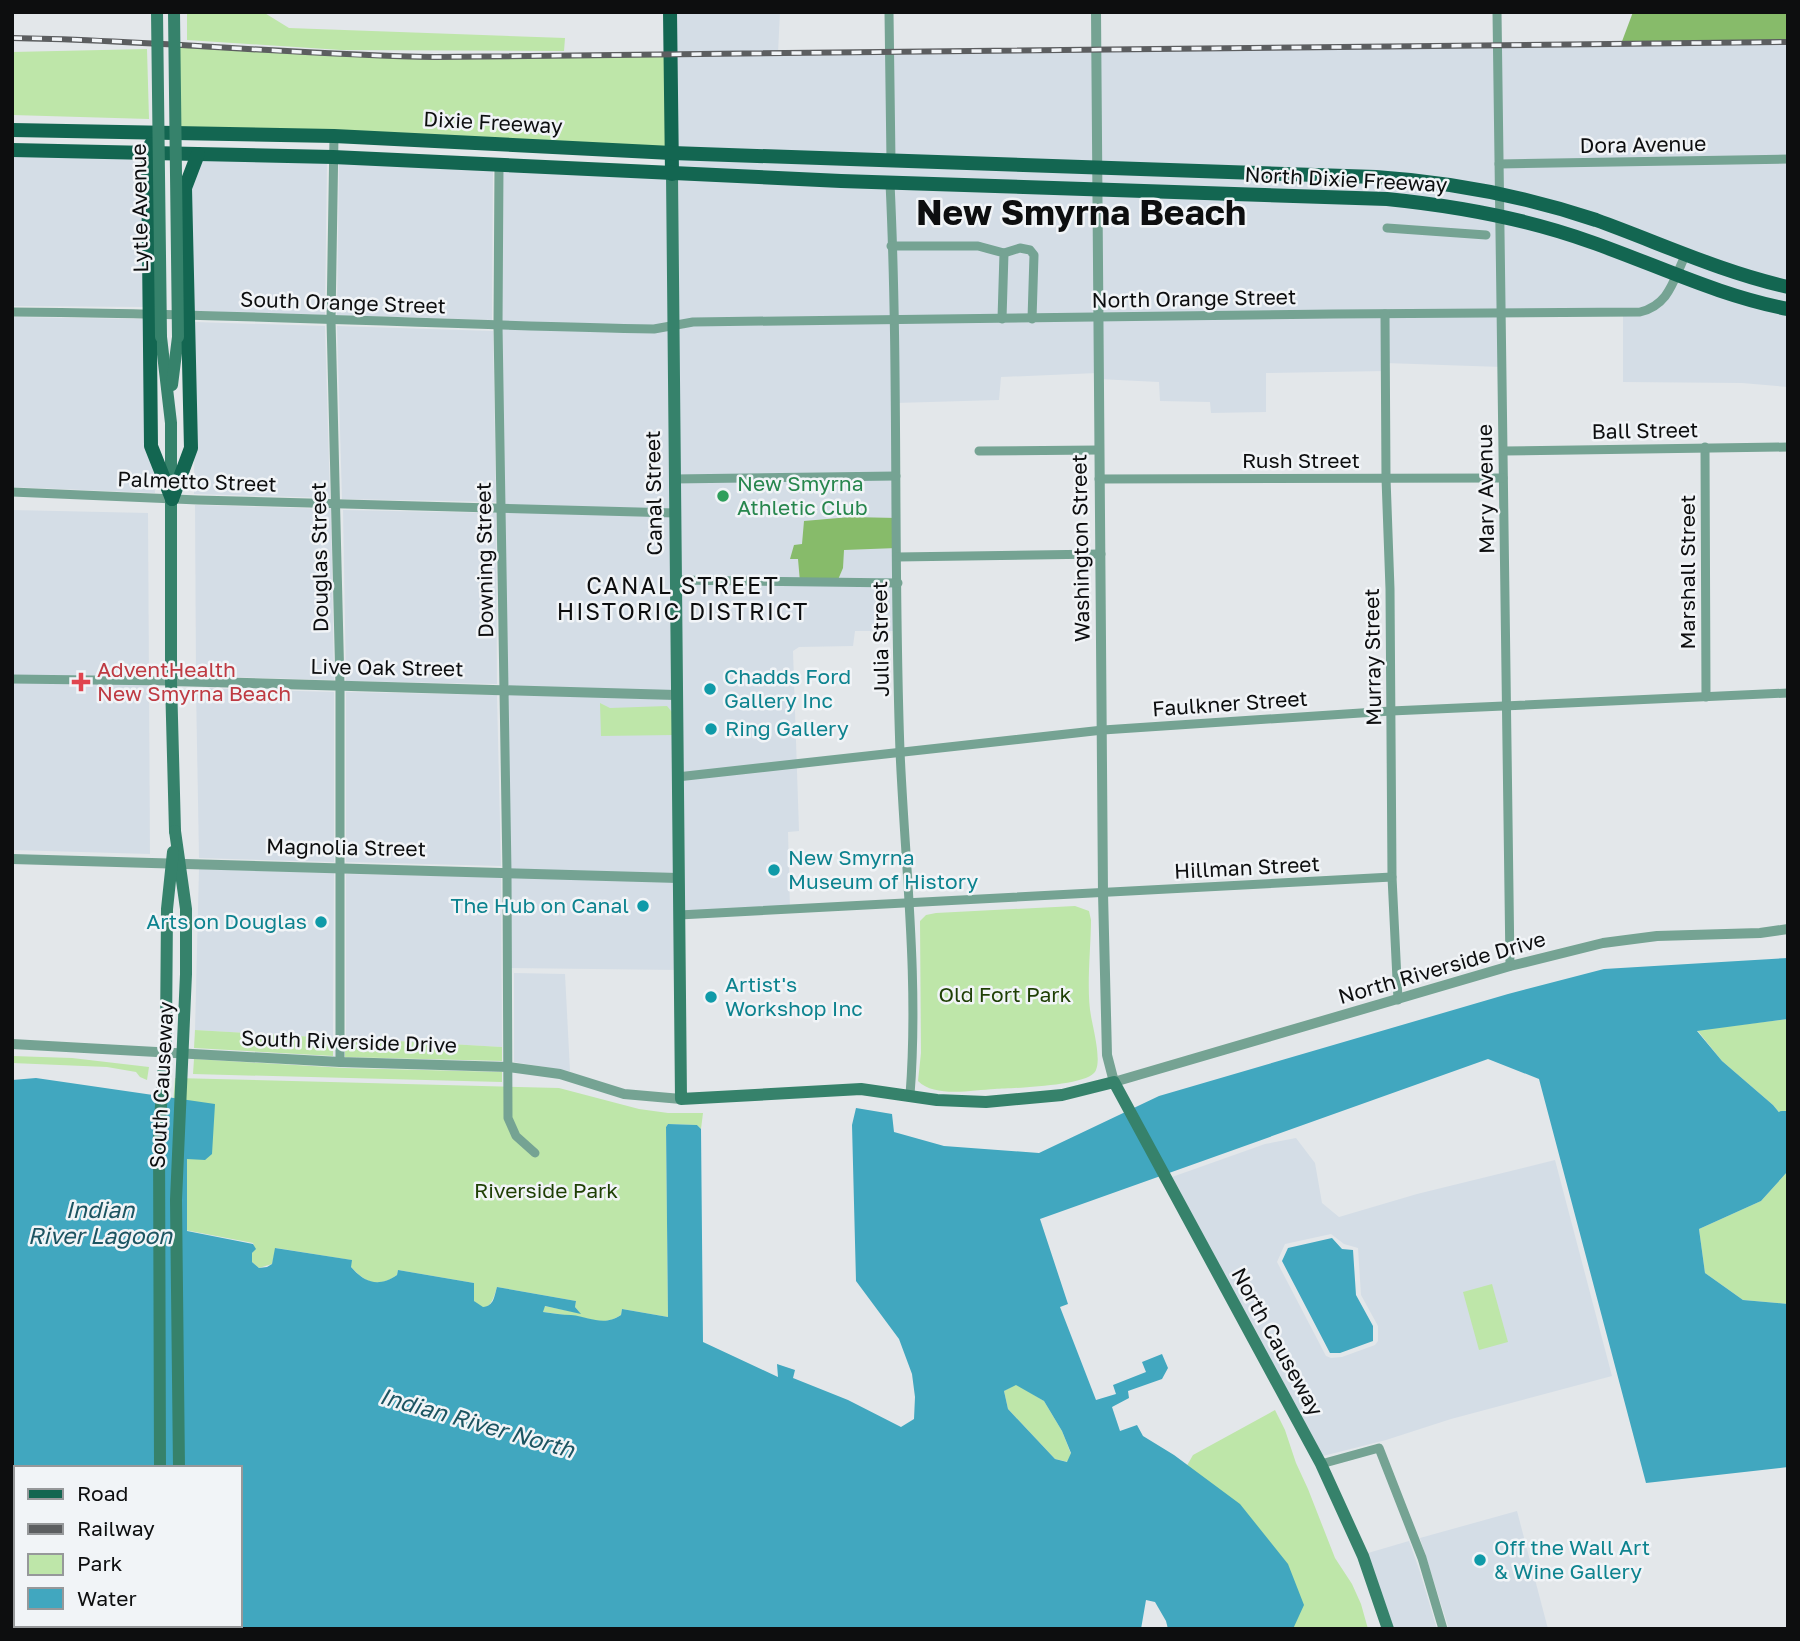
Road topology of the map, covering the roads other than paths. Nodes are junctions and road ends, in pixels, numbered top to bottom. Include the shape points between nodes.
1 (157, 12) edge
2 (174, 12) edge
3 (670, 12) edge
4 (889, 12) edge
5 (1096, 12) edge
6 (1497, 12) edge
7 (12, 130) edge
8 (159, 133) junction
9 (334, 136) junction
10 (12, 150) edge
11 (148, 153) junction
12 (672, 153) junction
13 (176, 154) junction
14 (198, 154) junction
15 (333, 157) junction
16 (1788, 159) edge
17 (891, 161) junction
18 (953, 163) junction
19 (971, 164) joint
20 (1499, 164) junction
21 (499, 166) junction
22 (1097, 169) junction
23 (672, 174) junction
24 (841, 181) junction
25 (890, 183) junction
26 (970, 186) joint
27 (185, 188) junction
28 (1097, 190) junction
29 (1500, 192) junction
30 (1500, 216) junction
31 (1387, 228) dead end
32 (1486, 235) dead end
33 (891, 246) junction
34 (1003, 253) junction
35 (1685, 256) junction
36 (1676, 276) junction
37 (1788, 287) edge
38 (1788, 309) edge
39 (12, 312) edge
40 (1501, 312) junction
41 (150, 313) junction
42 (1385, 314) junction
43 (188, 316) junction
44 (1097, 318) junction
45 (1002, 319) junction
46 (1032, 319) junction
47 (331, 320) junction
48 (893, 321) junction
49 (673, 325) junction
50 (498, 326) junction
51 (170, 403) junction
52 (1705, 447) junction
53 (1788, 447) edge
54 (1098, 450) junction
55 (979, 451) dead end
56 (1504, 451) junction
57 (896, 476) junction
58 (1386, 478) junction
59 (1503, 478) junction
60 (674, 479) junction
61 (1099, 480) junction
62 (12, 492) edge
63 (172, 499) junction
64 (337, 504) junction
65 (502, 507) junction
66 (675, 513) junction
67 (1101, 554) junction
68 (897, 557) junction
69 (676, 580) junction
70 (898, 583) junction
71 (12, 678) edge
72 (171, 681) junction
73 (340, 686) junction
74 (503, 690) junction
75 (1788, 693) edge
76 (676, 695) junction
77 (1706, 697) junction
78 (1505, 706) junction
79 (1391, 711) junction
80 (1103, 730) junction
81 (900, 751) junction
82 (677, 777) junction
83 (175, 831) junction
84 (12, 859) edge
85 (340, 868) junction
86 (507, 872) junction
87 (1392, 877) junction
88 (678, 878) junction
89 (1103, 893) junction
90 (910, 902) junction
91 (680, 915) junction
92 (1788, 929) edge
93 (1510, 966) junction
94 (1398, 1000) junction
95 (12, 1044) edge
96 (340, 1062) junction
97 (508, 1067) junction
98 (1114, 1082) junction
99 (910, 1095) junction
100 (681, 1099) junction
101 (536, 1153) dead end
102 (1321, 1464) junction
103 (160, 1466) edge
104 (179, 1466) edge
105 (1388, 1629) edge
106 (1443, 1629) edge

1 - 51 main road, Lytle Avenue, bridge via 161,337
2 - 51 main road, Lytle Avenue, bridge via 178,337
3 - 12 main road, Canal Street
4 - 17 street
5 - 22 street, Washington Street
6 - 20 street, Mary Avenue
7 - 8 main road, Dixie Freeway
8 - 9 main road, Dixie Freeway
8 - 11 main road
8 - 13 main road
9 - 12 main road, Dixie Freeway
9 - 15 street, Douglas Street
10 - 11 main road, Dixie Freeway
11 - 13 main road, Dixie Freeway
11 - 41 main road
12 - 17 main road, Dixie Freeway
12 - 23 main road, Canal Street
13 - 14 main road, Dixie Freeway
13 - 27 main road
14 - 15 main road, Dixie Freeway
14 - 27 main road
15 - 21 main road, Dixie Freeway
15 - 47 street, Douglas Street
16 - 20 street, Dora Avenue
17 - 18 main road, Dixie Freeway
17 - 24 main road
18 - 19 main road, Dixie Freeway
18 - 25 main road via 904,173
19 - 22 main road, North Dixie Freeway
20 - 29 street, Mary Avenue
21 - 23 main road, Dixie Freeway
21 - 50 street, Downing Street
22 - 28 street, Washington Street
22 - 29 main road, North Dixie Freeway via 1376,177
23 - 24 main road, Dixie Freeway
23 - 49 main road, Canal Street
24 - 25 main road, Dixie Freeway
25 - 26 main road, Dixie Freeway
25 - 33 street, Julia Street
26 - 28 main road, North Dixie Freeway
27 - 43 main road
28 - 30 main road, North Dixie Freeway via 1382,199
28 - 44 street, Washington Street
29 - 30 street, Mary Avenue
29 - 35 main road, North Dixie Freeway via 1598,221
30 - 36 main road, North Dixie Freeway via 1588,241
30 - 40 street, Mary Avenue
31 - 32 street
33 - 34 street via 978,246
33 - 48 street, Julia Street
34 - 45 street
34 - 46 street via 1020,248 1034,255
35 - 36 street, North Orange Street
35 - 37 main road, North Dixie Freeway
36 - 38 main road, North Dixie Freeway
36 - 40 street, North Orange Street via 1657,307 1640,312
39 - 41 street, South Orange Street
40 - 42 street, North Orange Street
40 - 56 street, Mary Avenue
41 - 43 street, South Orange Street
41 - 63 main road via 151,446
42 - 44 street, North Orange Street
42 - 58 street, Murray Street
43 - 47 street, South Orange Street
43 - 63 main road via 191,447
44 - 46 street, North Orange Street
44 - 54 street, Washington Street
45 - 46 street, North Orange Street
45 - 48 street, North Orange Street
47 - 50 street, South Orange Street
47 - 64 street, Douglas Street
48 - 49 street, North Orange Street
48 - 57 street, Julia Street
49 - 50 street, South Orange Street via 654,329
49 - 60 main road, Canal Street
50 - 65 street, Downing Street
51 - 63 main road, Lytle Avenue
52 - 53 street, Ball Street
52 - 56 street, Ball Street
52 - 77 street, Marshall Street
54 - 55 street
54 - 61 street, Washington Street
56 - 59 street, Mary Avenue
57 - 60 street
57 - 68 street, Julia Street
58 - 59 street, Rush Street
58 - 61 street, Rush Street
58 - 79 street, Murray Street
59 - 78 street, Mary Avenue
60 - 66 main road, Canal Street
61 - 67 street, Washington Street
62 - 63 street, Palmetto Street
63 - 64 street, Palmetto Street
63 - 72 main road, Lytle Avenue
64 - 65 street, Palmetto Street
64 - 73 street, Douglas Street
65 - 66 street, Palmetto Street
65 - 74 street, Downing Street
66 - 69 main road, Canal Street
67 - 68 street
67 - 80 street, Washington Street
68 - 70 street, Julia Street
69 - 70 street
69 - 76 main road, Canal Street
70 - 81 street, Julia Street
71 - 72 street, Live Oak Street
72 - 73 street, Live Oak Street
72 - 83 main road, South Causeway
73 - 74 street, Live Oak Street
73 - 85 street, Douglas Street
74 - 76 street, Live Oak Street
74 - 86 street, Downing Street
75 - 77 street, Faulkner Street
76 - 82 main road, Canal Street
77 - 78 street, Faulkner Street
78 - 79 street, Faulkner Street
78 - 93 street, Mary Avenue
79 - 80 street, Faulkner Street
79 - 87 street, Murray Street
80 - 81 street, Faulkner Street
80 - 89 street, Washington Street
81 - 82 street, Faulkner Street
81 - 90 street, Julia Street
82 - 88 main road, Canal Street
83 - 103 main road, South Causeway, bridge via 167,909 166,1036 159,1134
83 - 104 main road, South Causeway, bridge via 186,909 176,1200
84 - 85 street, Magnolia Street
85 - 86 street, Magnolia Street
85 - 96 street, Douglas Street
86 - 88 street, Magnolia Street
86 - 97 street, Downing Street
87 - 89 street, Hillman Street
87 - 94 street, Murray Street
88 - 91 main road, Canal Street
89 - 90 street, Hillman Street
89 - 98 street, Washington Street via 1107,1055
90 - 91 street, Hillman Street
90 - 99 street, Julia Street via 914,1052
91 - 100 main road, Canal Street
92 - 93 street, North Riverside Drive via 1603,943
93 - 94 street, North Riverside Drive
94 - 98 street, North Riverside Drive
95 - 96 street, South Riverside Drive
96 - 97 street, South Riverside Drive
97 - 100 street, South Riverside Drive via 560,1074 624,1094
97 - 101 street, Downing Street via 508,1118 516,1136
98 - 99 main road via 1062,1094 986,1102
98 - 102 main road, North Causeway
99 - 100 main road via 850,1089
102 - 105 main road, North Causeway via 1363,1556
102 - 106 street via 1379,1448

